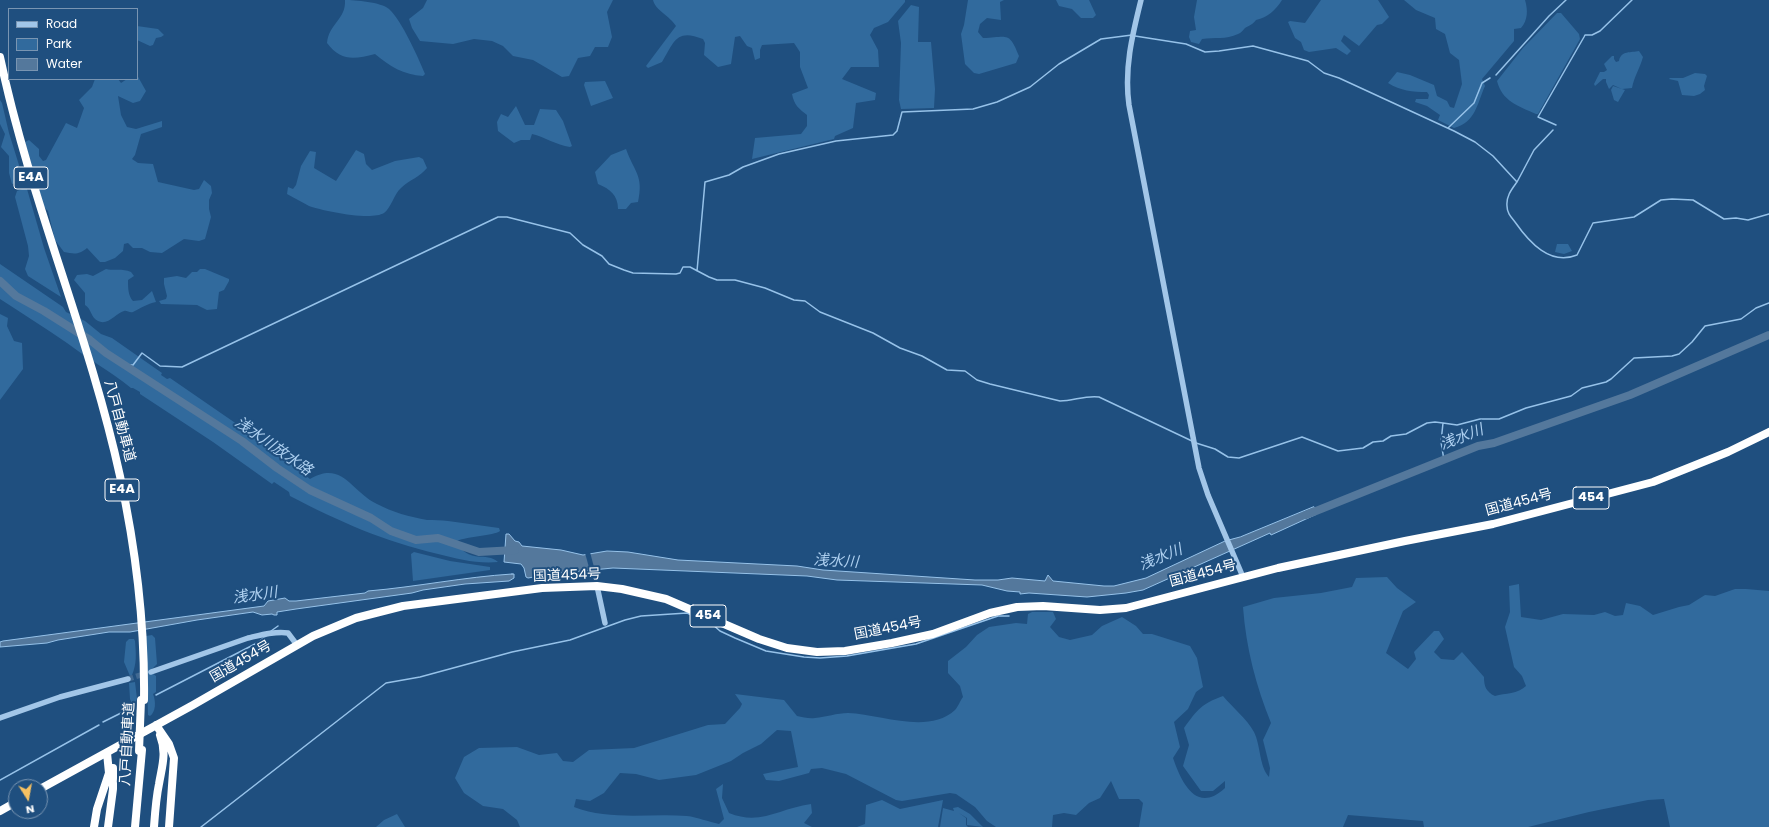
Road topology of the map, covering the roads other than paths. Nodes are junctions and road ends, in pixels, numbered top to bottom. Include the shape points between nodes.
1 (1140, 0) edge
2 (0, 57) edge
3 (0, 73) edge
4 (67, 296) junction
5 (1769, 432) edge
6 (1243, 577) junction
7 (597, 586) junction
8 (605, 623) dead end
9 (297, 645) junction
10 (151, 672) tunnel mouth
11 (128, 679) tunnel mouth
12 (0, 718) edge
13 (156, 725) junction
14 (107, 753) junction
15 (48, 785) edge
16 (135, 813) junction
17 (94, 827) edge
18 (108, 827) edge
19 (131, 827) edge
20 (136, 827) edge
21 (154, 827) edge
22 (169, 827) edge

1 - 6 street via 1128,53 1129,106 1197,460
2 - 4 highway, 八戸自動車道 / E4A via 16,126
3 - 4 highway, 八戸自動車道 / E4A via 15,135
4 - 16 highway, 八戸自動車道 / E4A, bridge via 120,475 135,561 142,647 143,700
5 - 6 highway, 国道454号 / 454 via 1728,452 1644,485 1494,524 1337,555
6 - 7 highway, 国道454号 / 454 via 1113,610 1033,605 1009,608 918,637 866,648 831,652 807,651 778,645 666,599
7 - 8 street
7 - 9 highway, 国道454号 / 454 via 542,588 403,606 356,618
9 - 10 street via 288,633 261,635
9 - 13 highway, 国道454号 / 454
11 - 12 street via 60,697
13 - 14 highway, 国道454号 / 454
13 - 21 highway via 164,756
13 - 22 highway via 169,744 174,758
14 - 15 highway, 国道454号 / 454
14 - 17 highway via 109,773
14 - 18 highway via 114,775
16 - 19 highway
16 - 20 highway

